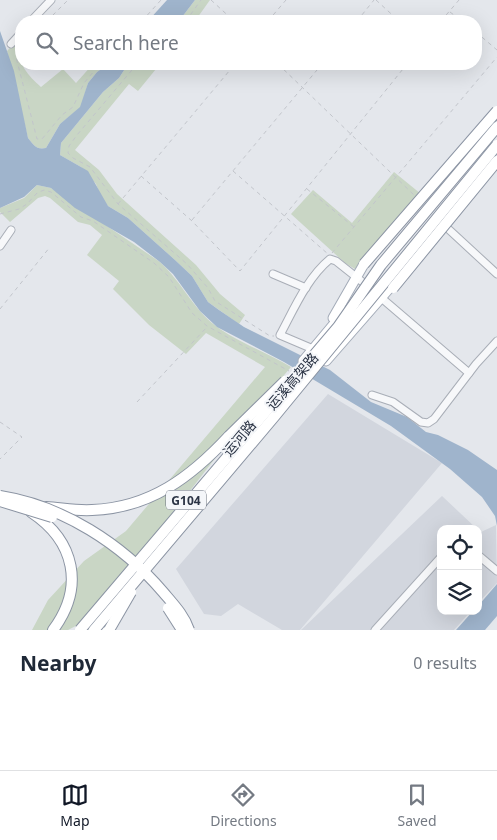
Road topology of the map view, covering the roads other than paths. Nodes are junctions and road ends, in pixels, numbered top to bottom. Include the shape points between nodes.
1 (51, 0) edge
2 (37, 15) edge
3 (15, 40) edge
4 (11, 44) dead end
5 (497, 111) edge
6 (497, 128) edge
7 (497, 145) edge
8 (497, 161) edge
9 (444, 225) junction
10 (11, 230) dead end
11 (0, 246) edge
12 (364, 264) joint
13 (273, 274) dead end
14 (497, 274) edge
15 (356, 277) junction
16 (366, 285) junction
17 (306, 288) junction
18 (393, 288) joint
19 (382, 298) junction
20 (338, 327) junction
21 (321, 339) junction
22 (497, 341) edge
23 (311, 351) junction
24 (469, 373) junction
25 (372, 395) dead end
26 (0, 496) edge
27 (0, 502) edge
28 (35, 509) junction
29 (482, 558) edge
30 (437, 561) edge
31 (497, 571) edge
32 (136, 581) junction
33 (53, 630) edge
34 (79, 630) edge
35 (94, 630) edge
36 (101, 630) edge
37 (109, 630) edge
38 (182, 630) edge
39 (189, 630) edge
40 (375, 630) edge

1 - 2 street
3 - 4 street
5 - 12 highway, bridge
6 - 16 main road, 运河路 / G104
6 - 20 highway, 运溪高架路, bridge via 381,265
7 - 32 highway, 运溪高架路, bridge
8 - 9 main road, 运河路 / G104
8 - 18 highway, bridge
9 - 14 street
9 - 19 main road, 运河路 / G104
10 - 11 street
12 - 15 main road
13 - 17 street
15 - 16 street
15 - 17 street via 330,259
15 - 21 main road
16 - 19 street
16 - 21 main road, 运河路 / G104
17 - 23 street via 280,335
18 - 19 main road
19 - 24 street
19 - 36 main road, 运河路 / G104
20 - 28 highway, bridge via 204,462 164,492 112,509
20 - 34 highway, 运溪高架路, bridge
21 - 23 main road, 运河路 / G104
22 - 24 street
23 - 34 main road, 运河路 / G104
24 - 25 street via 428,423 421,422 393,402
26 - 28 highway, bridge
27 - 28 highway, bridge
28 - 33 highway via 63,542 71,567 68,602
28 - 38 highway, bridge via 100,542 146,583 175,616
28 - 39 highway, bridge via 87,527 127,556 168,597
29 - 31 street
30 - 40 street
32 - 35 highway, 运溪高架路, bridge
32 - 37 highway, bridge

